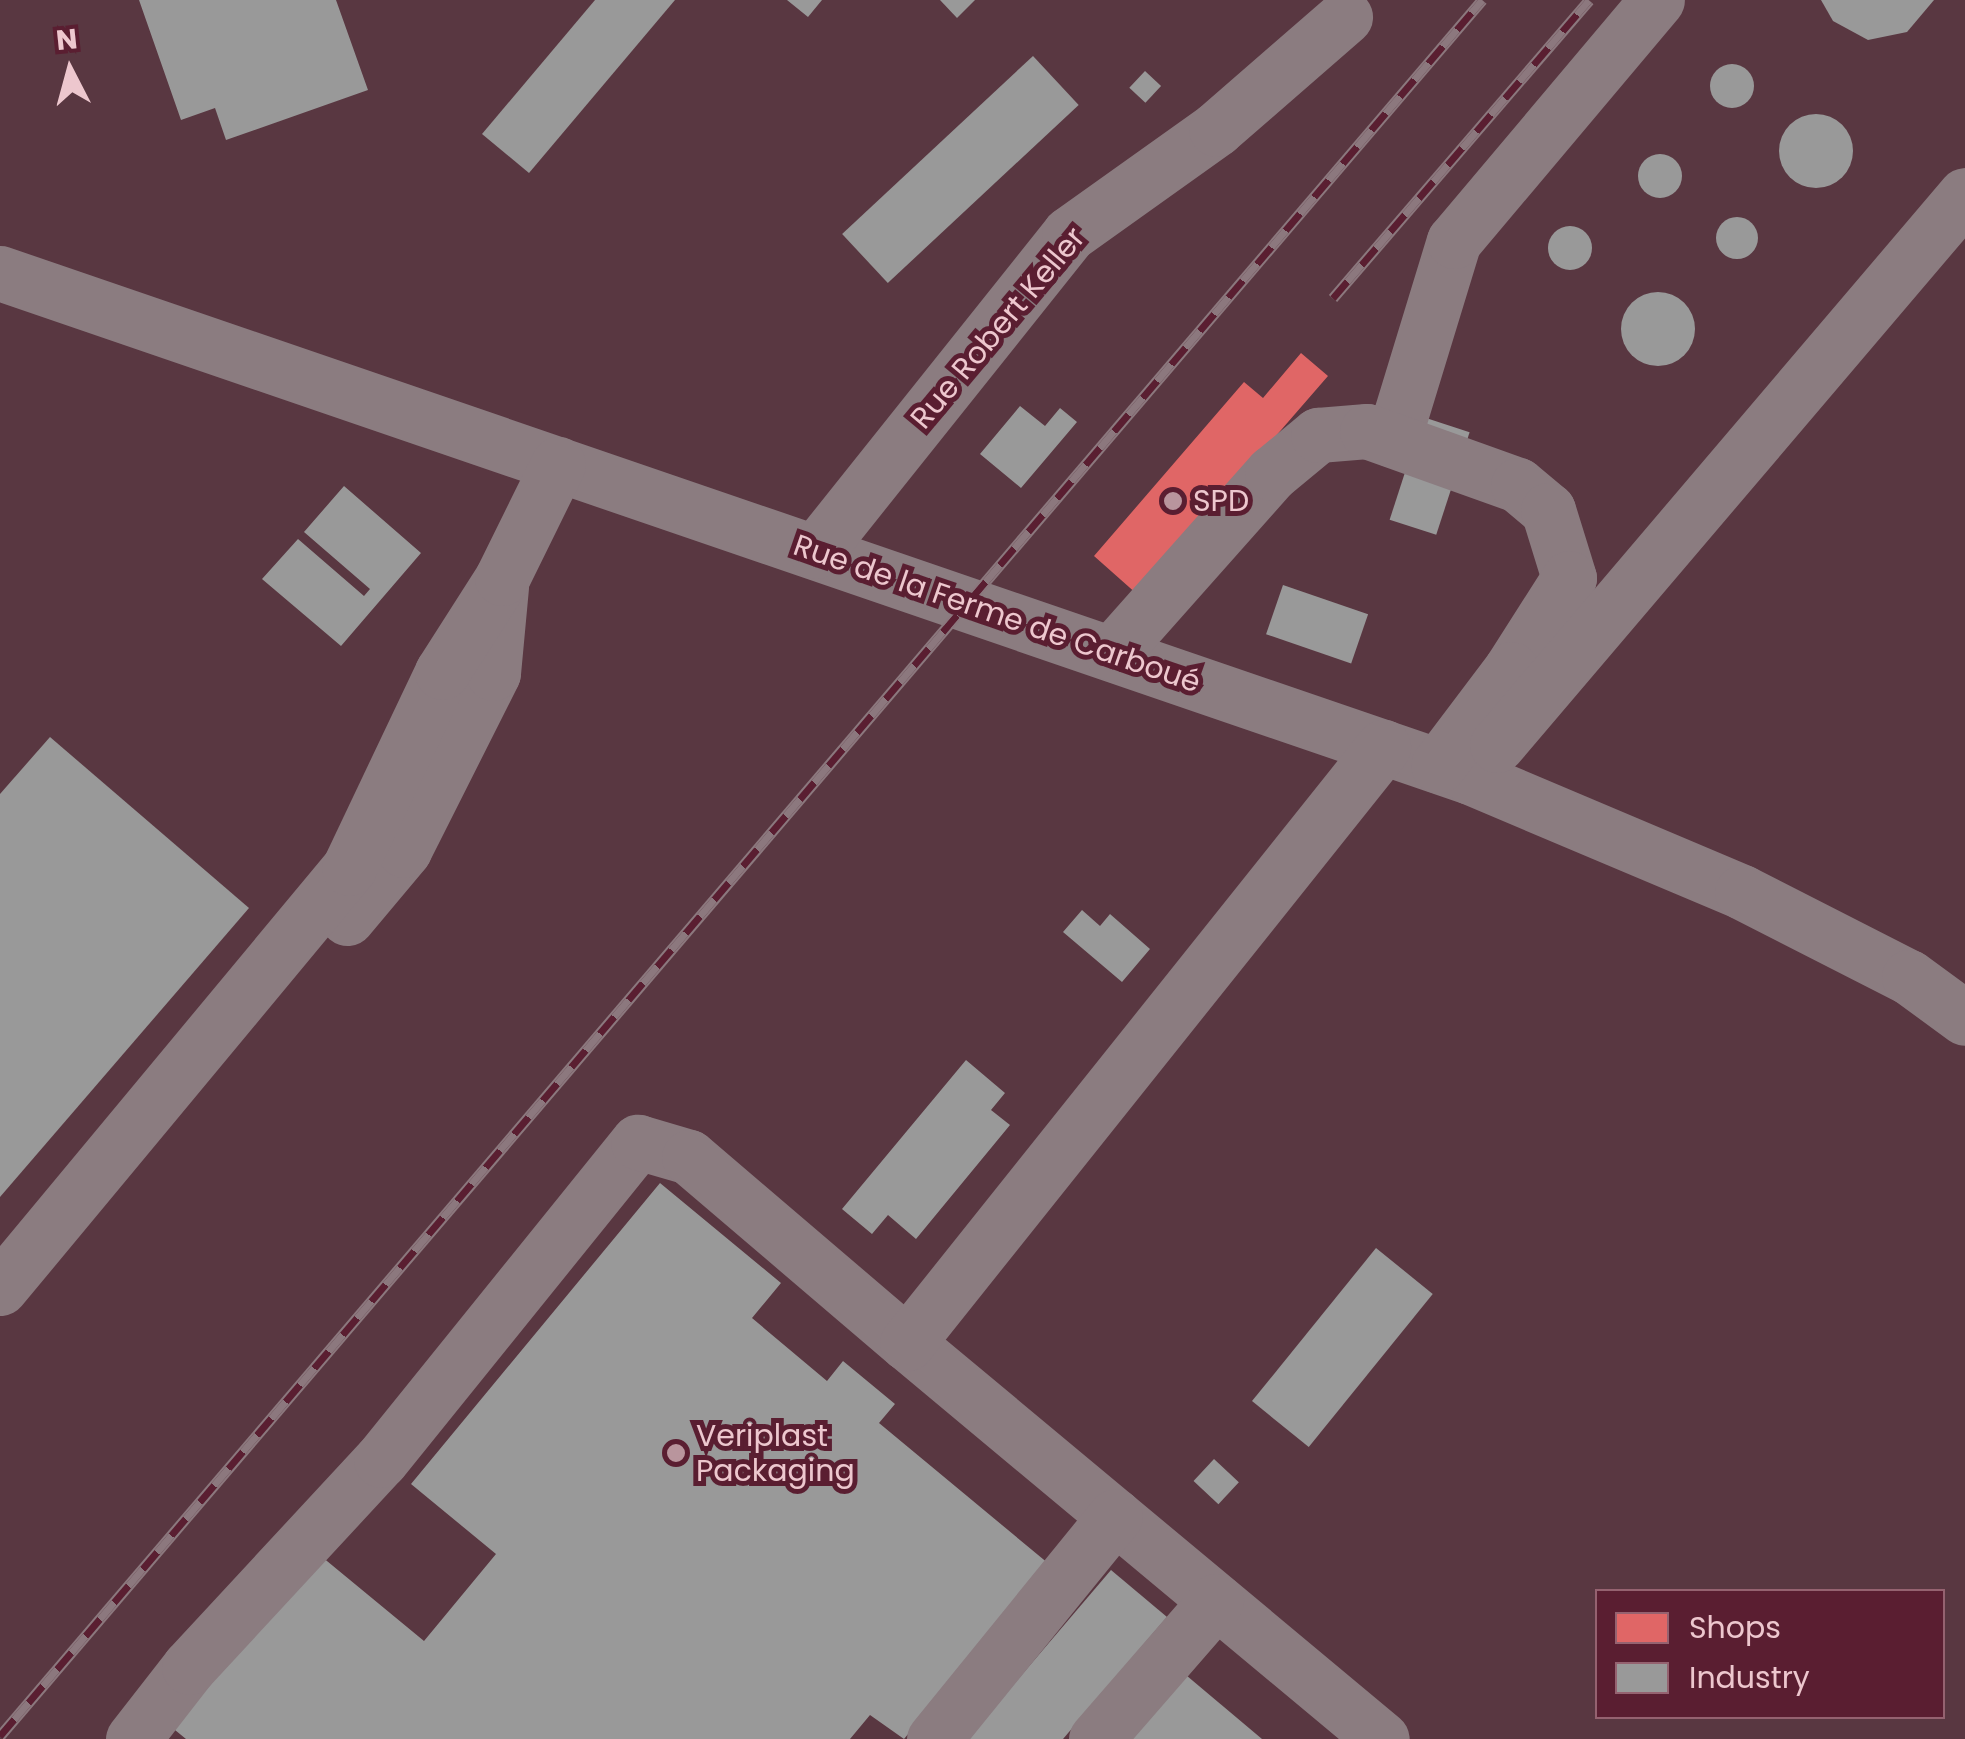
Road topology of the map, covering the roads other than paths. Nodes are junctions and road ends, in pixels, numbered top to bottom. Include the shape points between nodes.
1 (1658, 0) edge
2 (1345, 17) dead end
3 (1965, 196) edge
4 (0, 273) edge
5 (1392, 440) junction
6 (558, 464) junction
7 (816, 551) junction
8 (502, 578) junction
9 (1112, 653) junction
10 (1383, 747) junction
11 (1454, 771) junction
12 (1965, 1018) edge
13 (0, 1288) edge
14 (0, 1330) edge
15 (907, 1343) junction
16 (1115, 1516) junction
17 (1216, 1600) junction
18 (134, 1739) edge
19 (934, 1739) edge
20 (1096, 1739) edge
21 (1382, 1739) edge

1 - 5 street via 1454,241
2 - 7 street, Rue Robert Keller via 1216,129 1069,234
3 - 11 street
4 - 6 street, Rue de la Ferme de Carboué
5 - 9 street via 1367,431 1318,435 1272,472
5 - 11 street via 1518,485 1548,510 1569,578
6 - 7 street, Rue de la Ferme de Carboué
6 - 8 street
7 - 9 street, Rue de la Ferme de Carboué
8 - 13 street via 442,672 349,868
8 - 14 street via 493,673 404,850
9 - 10 street, Rue de la Ferme de Carboué
10 - 11 street, Rue de la Ferme de Carboué
10 - 15 street
11 - 12 street, Rue de la Ferme de Carboué via 1742,892 1909,978
15 - 16 street
15 - 18 street via 689,1157 638,1142 380,1460 189,1667
16 - 17 street
16 - 19 street
17 - 20 street
17 - 21 street

